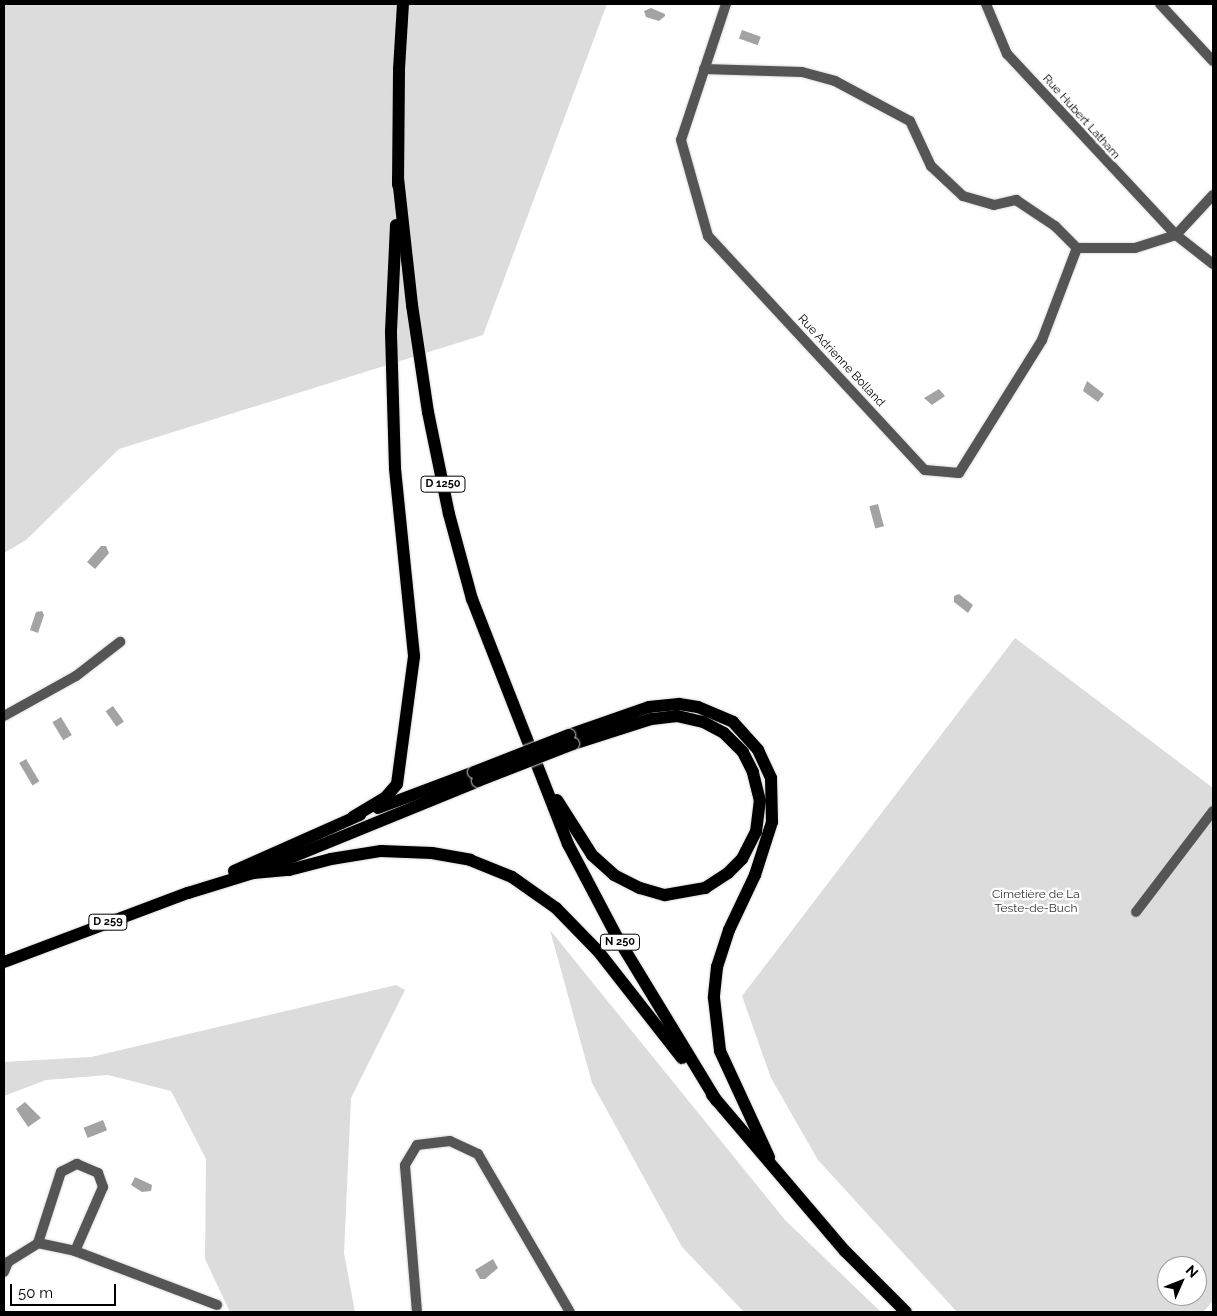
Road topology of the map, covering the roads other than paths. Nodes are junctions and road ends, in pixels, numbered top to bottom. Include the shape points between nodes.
1 (403, 4) edge
2 (726, 4) edge
3 (986, 4) edge
4 (1160, 4) edge
5 (1213, 60) edge
6 (704, 69) junction
7 (398, 178) junction
8 (1213, 195) edge
9 (1176, 235) junction
10 (1077, 248) junction
11 (1213, 264) edge
12 (120, 642) dead end
13 (4, 716) edge
14 (571, 739) junction
15 (541, 776) junction
16 (476, 777) junction
17 (1213, 811) edge
18 (353, 817) junction
19 (253, 872) junction
20 (188, 893) junction
21 (1136, 912) dead end
22 (4, 962) edge
23 (716, 1100) junction
24 (778, 1175) junction
25 (38, 1243) junction
26 (75, 1251) junction
27 (4, 1272) edge
28 (217, 1305) dead end
29 (417, 1312) edge
30 (570, 1312) edge
31 (906, 1312) edge

1 - 7 main road, D 1250 via 398,69
2 - 6 street, Rue Adrienne Bolland
3 - 9 street, Rue Hubert Latham via 1007,54
4 - 5 street
6 - 10 street via 802,72 835,81 910,121 931,166 963,196 994,205 1016,200 1055,226
6 - 10 street, Rue Adrienne Bolland via 681,140 708,236 926,470 959,473 1042,340
7 - 15 main road, D 1250 via 428,412 449,514 472,599
7 - 18 main road via 391,331 394,468 414,656 397,784 385,798
8 - 9 street
9 - 10 street via 1135,248
9 - 11 street, Rue Hubert Latham
12 - 13 street via 76,676
14 - 15 main road via 651,719 677,716 703,722 724,733 743,752 753,772 759,816 750,846 728,874 705,888 665,895 640,888 614,875 592,855
14 - 16 main road, bridge
14 - 24 main road via 649,707 679,704 698,707 733,722 758,750 771,778 772,822 760,861 729,930 717,968 715,1026 720,1051
15 - 23 main road, N 250 via 568,844 616,937
16 - 18 main road
16 - 19 main road
17 - 21 street
18 - 20 main road
19 - 20 main road, D 259
19 - 23 main road via 290,870 381,851 432,853 470,860 512,877 556,908 598,950
20 - 22 main road, D 259
23 - 24 main road, N 250
24 - 31 main road, N 250 via 845,1251
25 - 26 street
25 - 26 street via 61,1172 77,1164 98,1173 103,1187
25 - 27 street via 8,1262
26 - 28 street
29 - 30 street via 405,1165 417,1145 450,1141 478,1154

